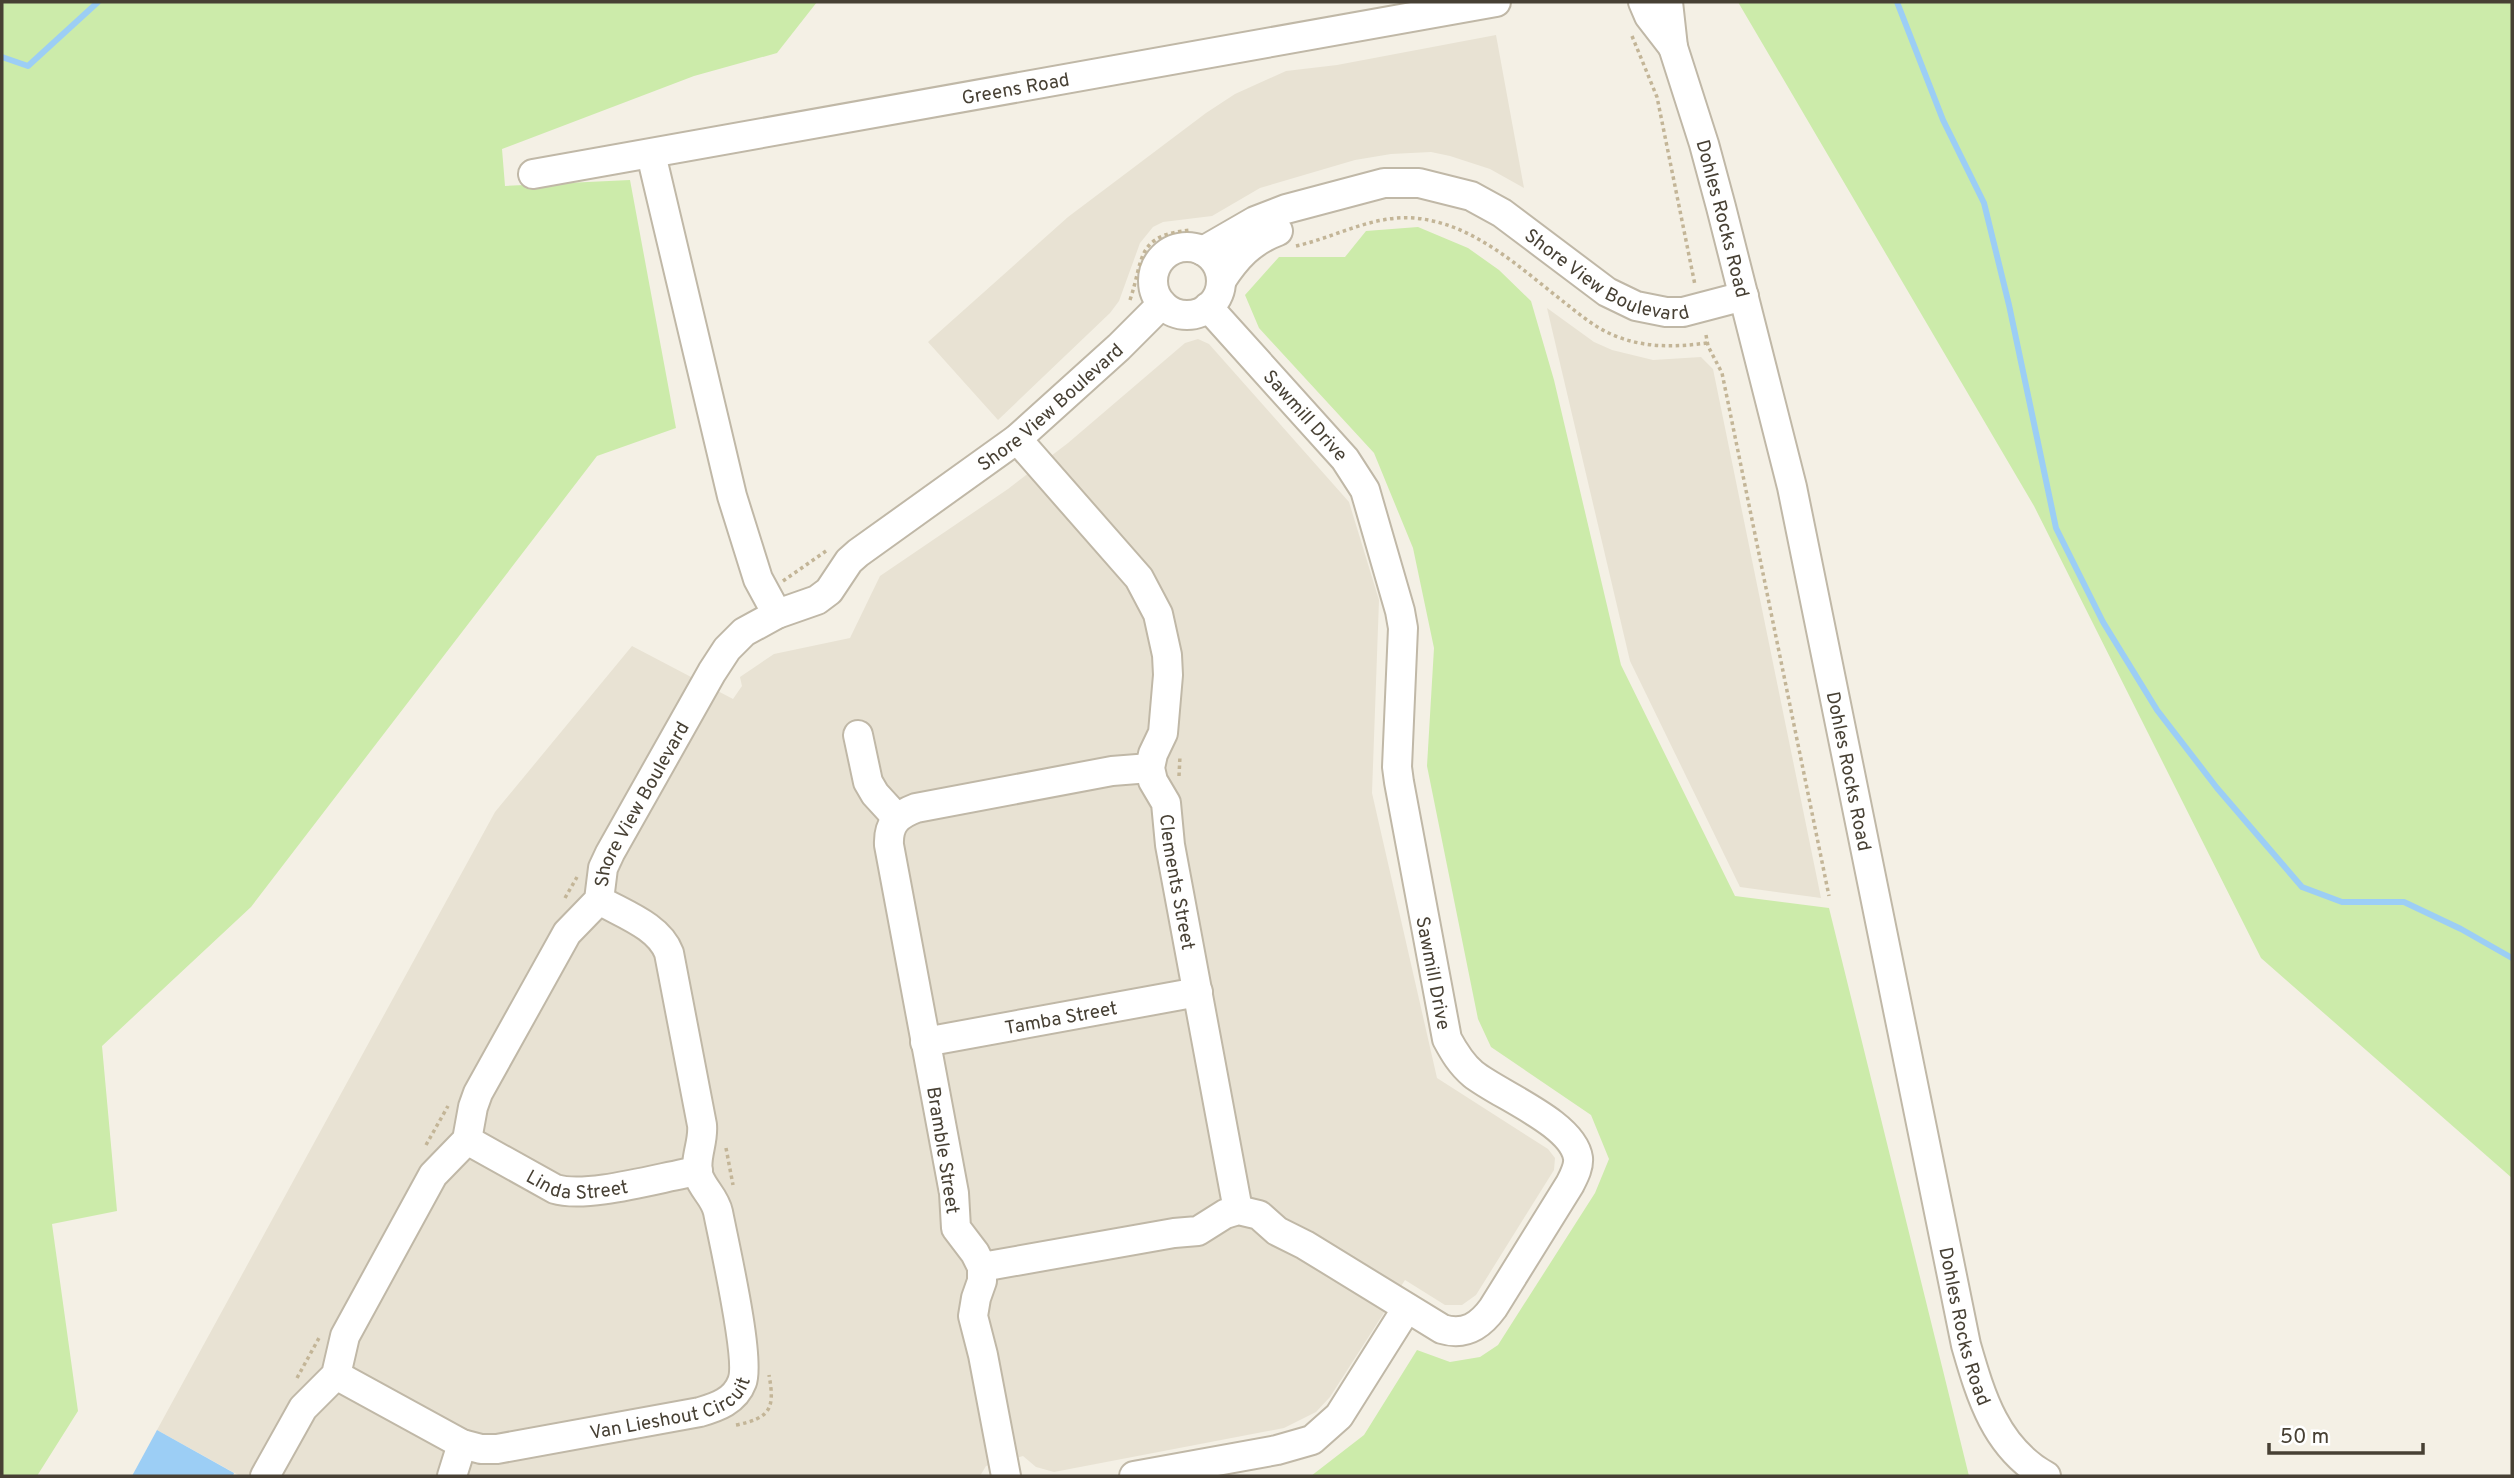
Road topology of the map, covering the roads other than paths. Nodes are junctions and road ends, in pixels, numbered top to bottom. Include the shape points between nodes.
1 (1496, 2) edge
2 (1668, 2) edge
3 (1635, 13) edge
4 (1673, 47) junction
5 (651, 155) junction
6 (533, 174) dead end
7 (1199, 240) junction
8 (1221, 281) junction
9 (1162, 304) junction
10 (1746, 305) junction
11 (1208, 307) junction
12 (1017, 439) junction
13 (777, 614) junction
14 (858, 735) dead end
15 (1150, 768) junction
16 (897, 818) junction
17 (599, 901) junction
18 (1198, 992) junction
19 (926, 1042) junction
20 (467, 1140) junction
21 (698, 1171) junction
22 (1238, 1210) junction
23 (982, 1267) junction
24 (1407, 1308) junction
25 (336, 1375) junction
26 (462, 1444) junction
27 (265, 1476) edge
28 (452, 1476) edge
29 (1006, 1476) edge
30 (1134, 1476) edge
31 (2046, 1476) edge

1 - 5 street, Greens Road
2 - 4 street, Dohles Rocks Road
3 - 4 street, Dohles Rocks Road via 1649,16
4 - 10 street, Dohles Rocks Road
5 - 6 street, Greens Road
5 - 13 street via 732,496 755,571
7 - 8 street via 1216,264
7 - 9 street via 1163,256 1153,274
7 - 10 street, Shore View Boulevard via 1286,209 1384,183 1419,183 1455,190 1502,213 1607,292 1636,306 1683,312
8 - 10 street, Shore View Boulevard via 1244,251 1273,233 1387,202 1425,202 1445,205 1480,221 1595,306 1628,323 1684,330
8 - 11 street
9 - 11 street via 1180,314
9 - 12 street, Shore View Boulevard
10 - 31 street, Dohles Rocks Road via 1791,487 1966,1345 1988,1413 2001,1435 2011,1450
11 - 24 street, Sawmill Drive via 1345,459 1365,490 1403,628 1397,767 1447,1039 1470,1072 1562,1131 1578,1156 1570,1184 1480,1323 1466,1331 1449,1331
12 - 13 street, Shore View Boulevard via 858,553 824,595
12 - 15 street via 1139,578 1158,614 1168,675 1164,728
13 - 17 street, Shore View Boulevard via 744,632 712,672 610,853
14 - 16 street via 871,789
15 - 16 street via 928,806
15 - 18 street, Clements Street via 1166,803
16 - 19 street, Bramble Street via 890,828 889,845
17 - 20 street, Shore View Boulevard via 559,946 478,1093
17 - 21 street via 652,931 668,953 702,1125
18 - 19 street, Tamba Street
18 - 22 street, Clements Street
19 - 23 street, Bramble Street via 957,1228
20 - 21 street, Linda Street via 566,1192
20 - 25 street via 433,1175 345,1336
21 - 26 street, Van Lieshout Circuit via 716,1206 743,1349 744,1376 736,1392 723,1404 700,1412 497,1449
22 - 23 street via 1193,1233
22 - 24 street, Sawmill Drive via 1259,1215
23 - 29 street via 974,1322
24 - 30 street via 1339,1416 1312,1440
25 - 26 street, Van Lieshout Circuit
25 - 27 street via 305,1405
26 - 28 street

